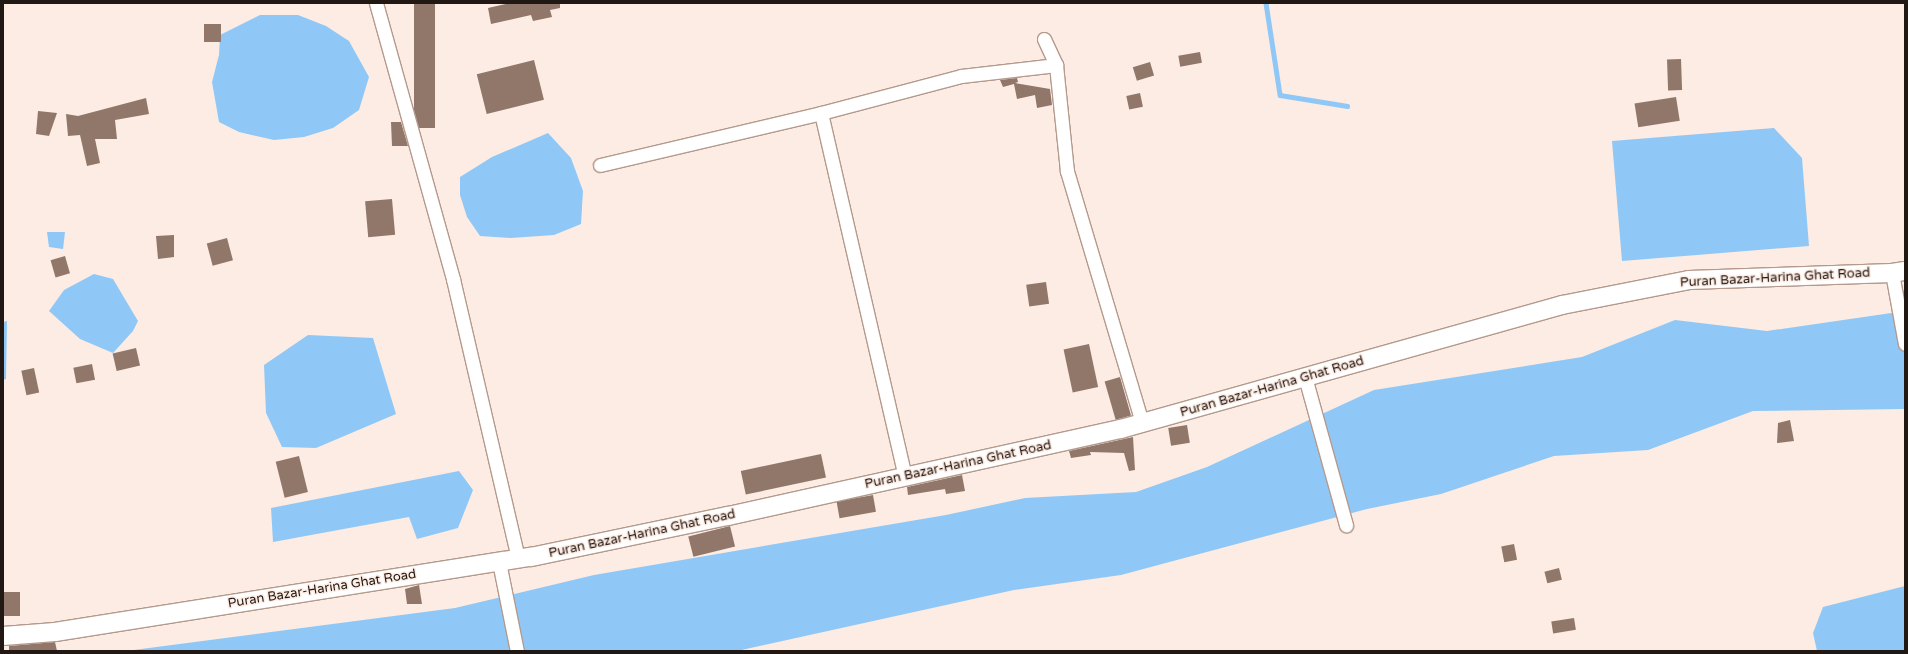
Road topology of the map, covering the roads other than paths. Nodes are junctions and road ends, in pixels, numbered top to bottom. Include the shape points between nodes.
1 (376, 3) edge
2 (1044, 39) dead end
3 (1056, 65) junction
4 (821, 113) junction
5 (600, 165) dead end
6 (1898, 272) edge
7 (1905, 344) edge
8 (1305, 377) junction
9 (1142, 423) junction
10 (905, 476) junction
11 (1346, 525) dead end
12 (518, 559) junction
13 (499, 562) junction
14 (3, 636) edge
15 (517, 651) edge

1 - 12 street via 453,279
2 - 3 street
3 - 4 street via 961,76
3 - 9 street via 1067,171
4 - 5 street
4 - 10 street
6 - 7 street
6 - 8 main road, Puran Bazar-Harina Ghat Road via 1689,280 1562,305
8 - 9 main road, Puran Bazar-Harina Ghat Road
8 - 11 street
9 - 10 main road, Puran Bazar-Harina Ghat Road
10 - 12 main road, Puran Bazar-Harina Ghat Road
12 - 13 main road, Puran Bazar-Harina Ghat Road
13 - 14 main road, Puran Bazar-Harina Ghat Road via 56,632
13 - 15 street

